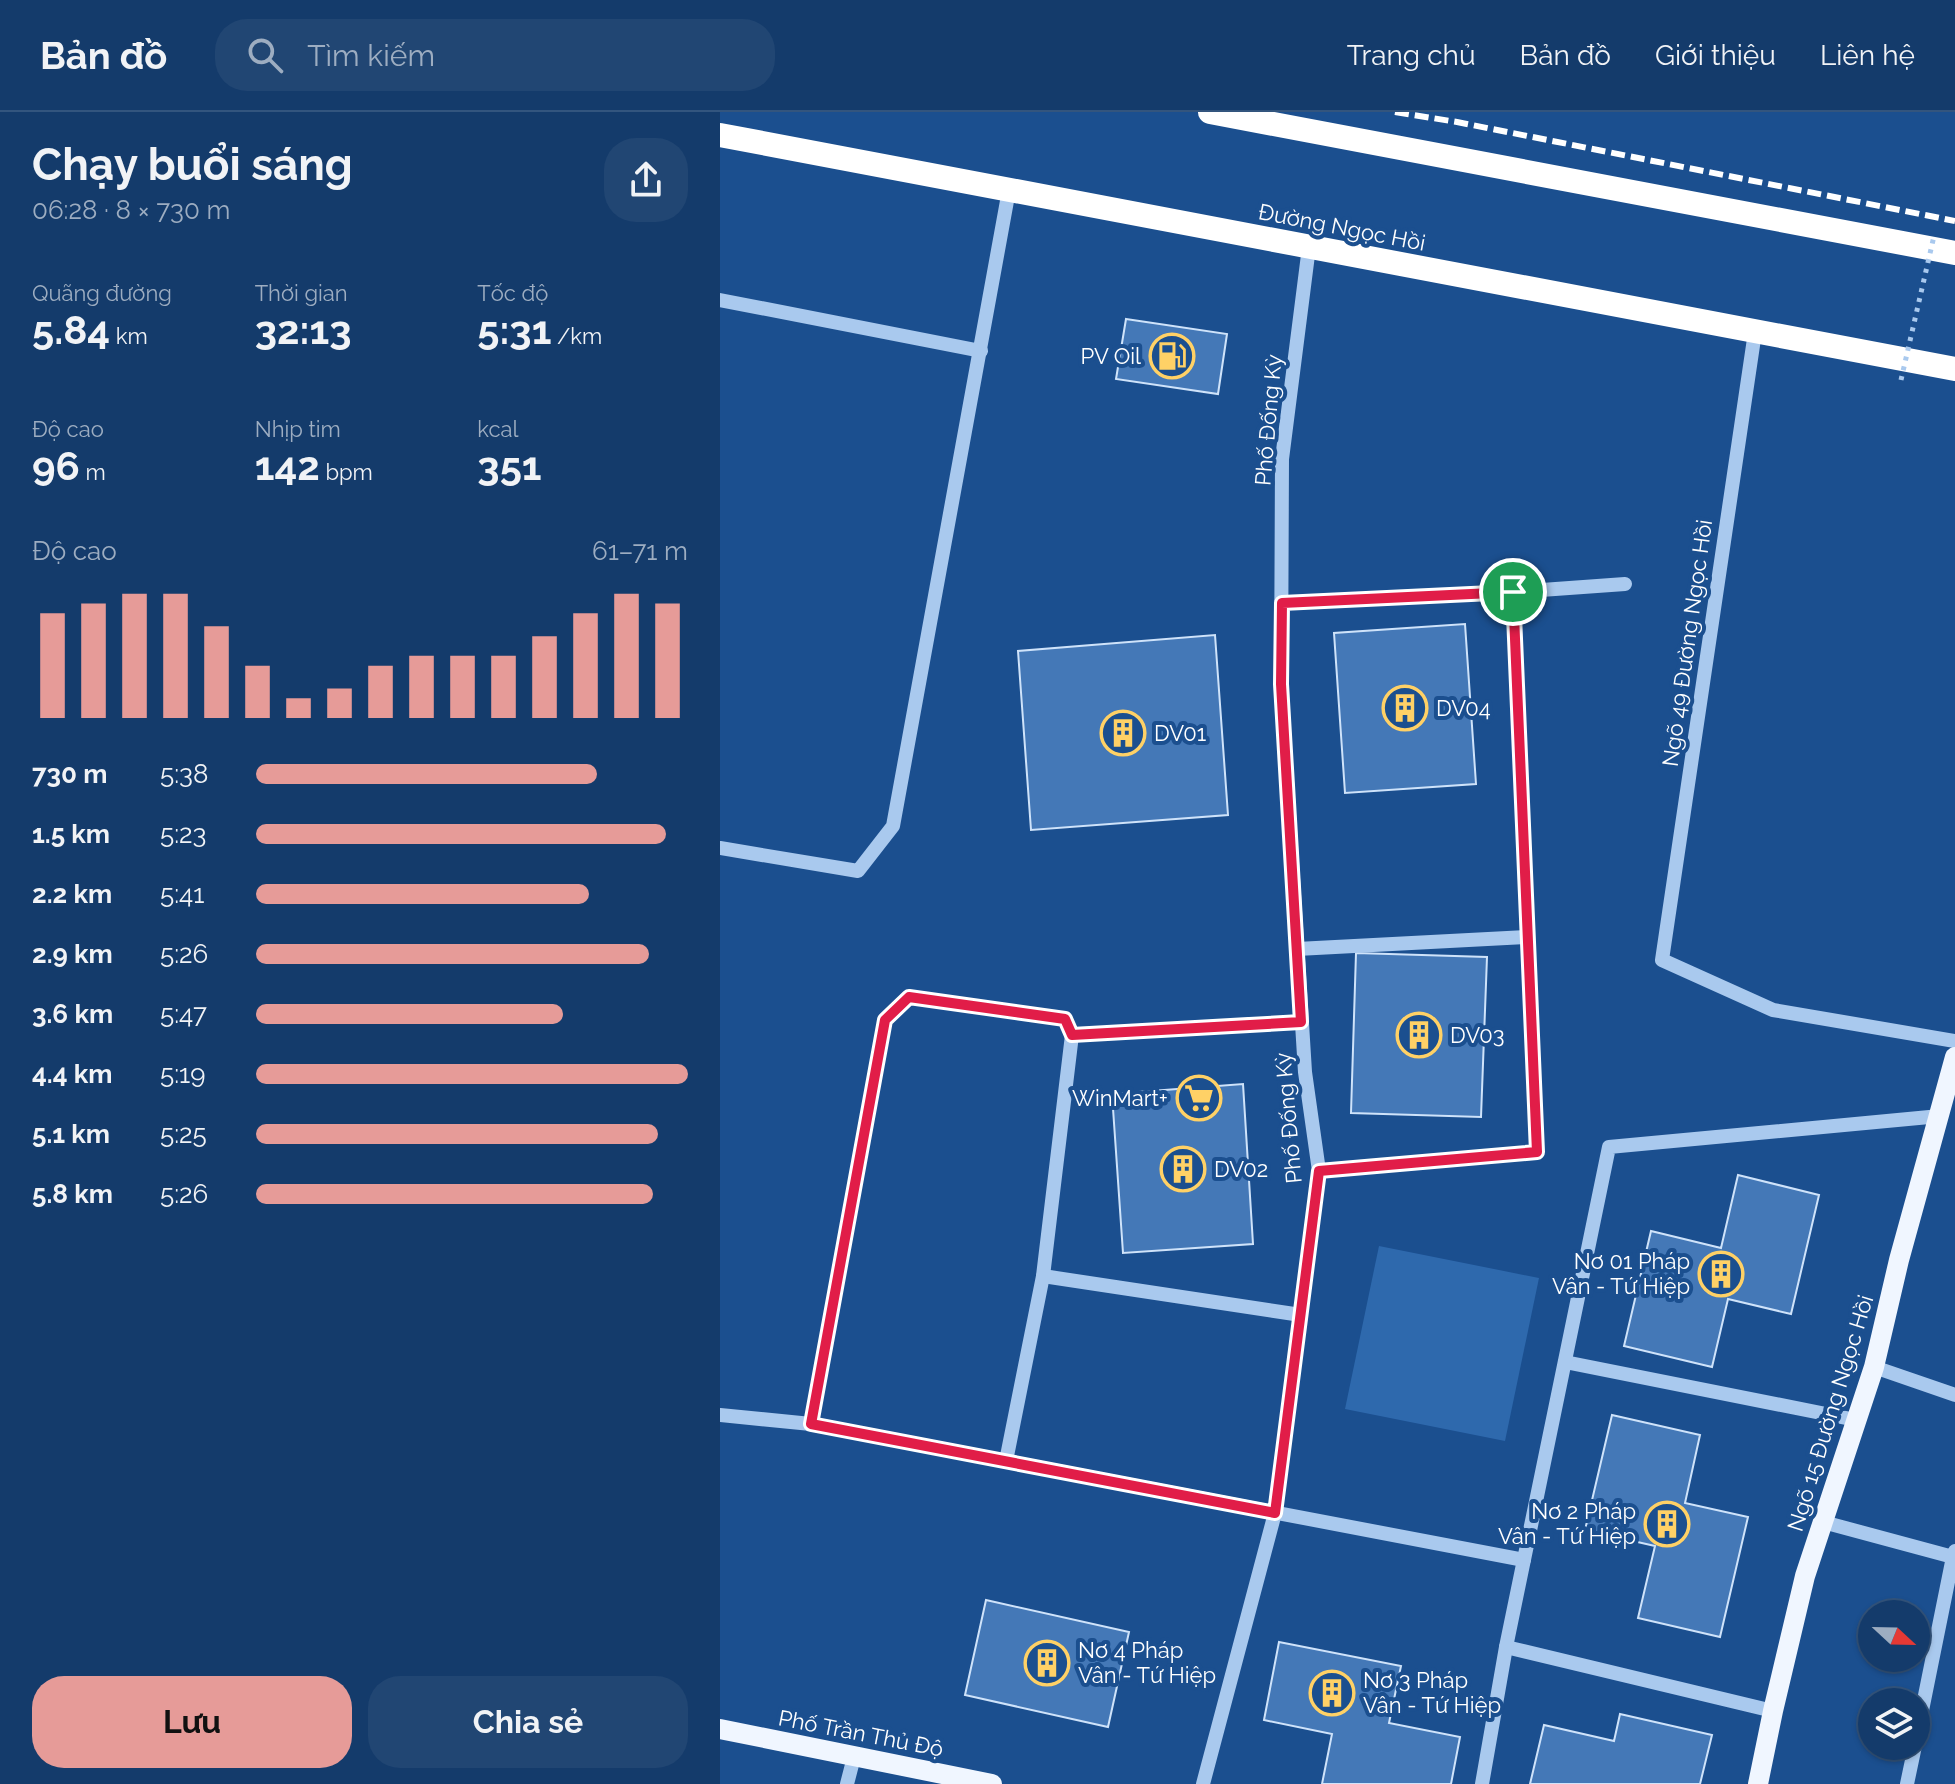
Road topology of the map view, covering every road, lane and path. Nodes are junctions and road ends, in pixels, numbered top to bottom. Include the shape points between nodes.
1 (1210, 112) edge
2 (720, 135) edge
3 (1009, 190) junction
4 (1934, 236) dead end
5 (1309, 247) junction
6 (1955, 253) edge
7 (720, 300) edge
8 (1755, 332) junction
9 (981, 351) junction
10 (1955, 369) edge
11 (1901, 380) dead end
12 (1625, 584) dead end
13 (1513, 592) junction
14 (1282, 603) junction
15 (720, 848) edge
16 (1528, 937) junction
17 (1297, 949) junction
18 (1301, 1022) junction
19 (1072, 1035) junction
20 (1955, 1041) edge
21 (1955, 1057) edge
22 (1940, 1116) junction
23 (1319, 1171) junction
24 (1043, 1276) junction
25 (1301, 1315) junction
26 (1565, 1362) junction
27 (1874, 1367) junction
28 (1955, 1395) edge
29 (720, 1415) edge
30 (1856, 1420) junction
31 (811, 1424) junction
32 (1006, 1461) junction
33 (1275, 1513) junction
34 (1823, 1522) junction
35 (1954, 1554) edge
36 (1524, 1560) junction
37 (1506, 1647) junction
38 (1926, 1688) edge
39 (1773, 1711) junction
40 (720, 1729) edge
41 (854, 1757) junction
42 (1912, 1760) edge
43 (847, 1784) edge
44 (992, 1784) edge
45 (1203, 1784) edge
46 (1482, 1784) edge
47 (1758, 1784) edge
48 (1907, 1784) edge

1 - 6 highway
2 - 3 highway, Đường Ngọc Hồi
3 - 5 highway, Đường Ngọc Hồi
3 - 9 street
4 - 11 path, bridge
5 - 8 highway, Đường Ngọc Hồi
5 - 14 street, Phố Đống Kỳ via 1282,459
7 - 9 street
8 - 10 highway, Đường Ngọc Hồi
8 - 20 street, Ngõ 49 Đường Ngọc Hồi via 1662,960 1773,1010
9 - 15 street via 893,826 858,871
12 - 13 street
13 - 14 street
13 - 16 street
14 - 17 street, Phố Đống Kỳ via 1281,684
16 - 17 street
16 - 23 street via 1537,1152
17 - 18 street, Phố Đống Kỳ
18 - 19 street
18 - 23 street, Phố Đống Kỳ
19 - 24 street
19 - 31 street via 1065,1019 909,997 885,1020
21 - 22 main road, Ngõ 15 Đường Ngọc Hồi
22 - 26 street via 1609,1147
22 - 27 main road, Ngõ 15 Đường Ngọc Hồi
23 - 25 street, Phố Đống Kỳ
24 - 25 street
24 - 32 street
25 - 33 street, Phố Đống Kỳ
26 - 30 street
26 - 36 street
27 - 28 street
27 - 30 main road, Ngõ 15 Đường Ngọc Hồi
29 - 31 street
30 - 34 main road, Ngõ 15 Đường Ngọc Hồi
31 - 32 street
32 - 33 street
33 - 36 street
33 - 45 street, Phố Đống Kỳ
34 - 35 street
34 - 39 main road, Ngõ 15 Đường Ngọc Hồi
35 - 38 street
36 - 37 street
37 - 39 street
37 - 46 street
39 - 47 main road, Ngõ 15 Đường Ngọc Hồi
40 - 41 main road, Phố Trần Thủ Độ
41 - 43 street
41 - 44 main road, Phố Trần Thủ Độ
42 - 48 street

